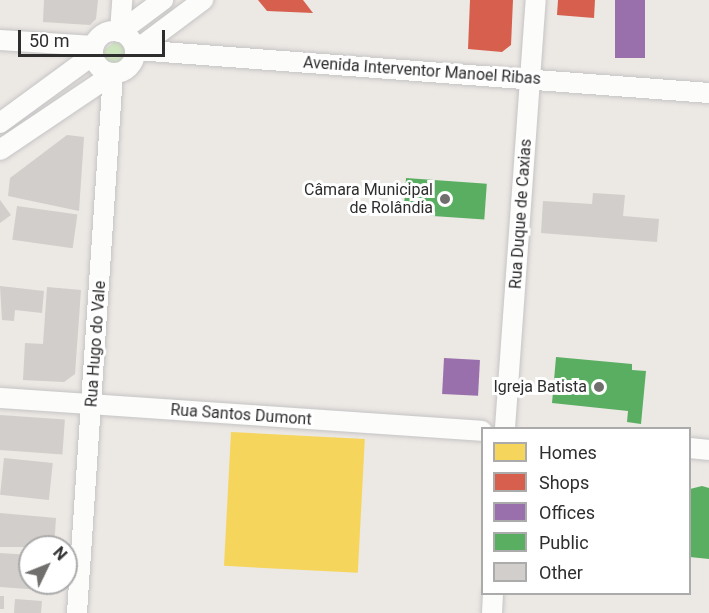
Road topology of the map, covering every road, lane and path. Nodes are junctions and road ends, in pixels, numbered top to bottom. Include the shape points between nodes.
1 (122, 0) edge
2 (163, 0) edge
3 (203, 0) edge
4 (536, 0) edge
5 (120, 32) junction
6 (0, 40) edge
7 (94, 50) junction
8 (136, 50) junction
9 (113, 74) junction
10 (531, 79) junction
11 (709, 93) edge
12 (0, 123) edge
13 (0, 150) edge
14 (0, 398) edge
15 (92, 404) junction
16 (505, 427) edge
17 (481, 431) edge
18 (691, 448) edge
19 (709, 450) edge
20 (493, 595) edge
21 (77, 613) edge
22 (492, 613) edge

1 - 5 street
2 - 5 street
3 - 8 street
4 - 10 street, Rua Duque de Caxias
5 - 7 street via 104,33
5 - 8 street
6 - 7 street
7 - 9 street via 102,70
7 - 12 street
8 - 9 street via 132,64
8 - 10 street, Avenida Interventor Manoel Ribas
9 - 13 street
9 - 15 street, Rua Hugo do Vale
10 - 11 street, Avenida Interventor Manoel Ribas
10 - 16 street, Rua Duque de Caxias
14 - 15 street, Rua Santos Dumont
15 - 17 street, Rua Santos Dumont
15 - 21 street, Rua Hugo do Vale
18 - 19 street
20 - 22 street

